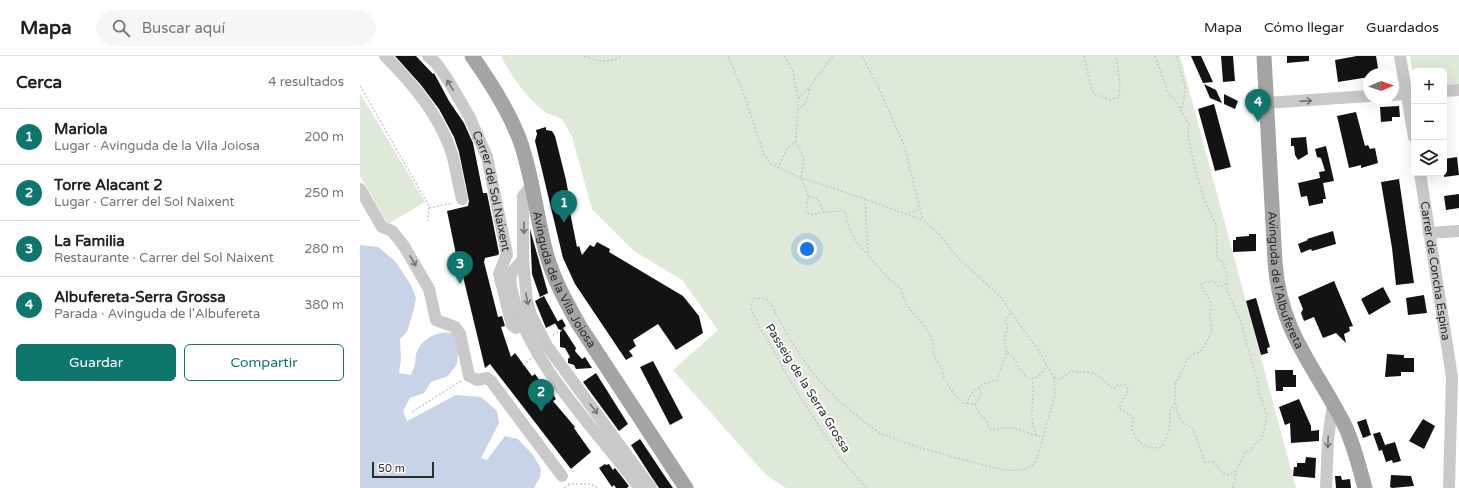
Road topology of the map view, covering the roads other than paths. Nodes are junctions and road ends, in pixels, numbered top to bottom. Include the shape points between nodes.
1 (386, 56) edge
2 (428, 56) edge
3 (472, 56) edge
4 (483, 56) edge
5 (1264, 56) edge
6 (1400, 56) edge
7 (1459, 90) edge
8 (1447, 91) edge
9 (1410, 93) edge
10 (1399, 94) edge
11 (1363, 96) edge
12 (1267, 104) junction
13 (1411, 104) edge
14 (1420, 176) edge
15 (532, 185) junction
16 (360, 189) edge
17 (462, 199) road end
18 (1459, 231) edge
19 (1430, 233) junction
20 (523, 260) junction
21 (511, 278) junction
22 (524, 279) junction
23 (522, 323) junction
24 (1333, 403) junction
25 (565, 483) edge
26 (640, 488) edge
27 (651, 488) edge
28 (686, 488) edge
29 (696, 488) edge
30 (1326, 488) edge
31 (1365, 488) edge
32 (1449, 488) edge

1 - 17 street via 412,82 442,131 452,153
23 -> 2 street, Carrer del Sol Naixent via 516,328 512,325 504,299 499,274 506,254 487,157 469,116 448,80
3 - 15 main road, Avinguda de la Vila Joiosa via 503,103 519,138
4 - 29 main road, Avinguda de la Vila Joiosa via 510,98 527,135 556,253 574,297
5 - 12 main road, Avinguda de l'Albufereta
6 - 9 street
7 - 8 street
9 - 10 street
9 - 13 street
12 -> 11 street
12 - 24 main road, Avinguda de l'Albufereta via 1278,293 1295,339
14 - 19 street, Carrer de Concha Espina
15 -> 20 street, Carrer del Sol Naixent via 523,196
15 - 28 main road, Avinguda de la Vila Joiosa via 547,256 565,301
16 -> 25 street via 382,227 392,231 404,246 430,294 436,320 455,328 460,334 469,376 477,380 487,378 491,381
18 - 19 street
19 - 32 street, Carrer de Concha Espina via 1452,377
20 - 21 street, Carrer del Sol Naixent via 513,271
20 - 22 street, Carrer del Sol Naixent
21 - 22 street via 519,276
21 - 23 street via 511,287
22 -> 27 street, Carrer del Sol Naixent via 531,315
23 - 26 street via 552,373
24 -> 30 street via 1328,439
24 - 31 main road, Avinguda de l'Albufereta via 1347,432

